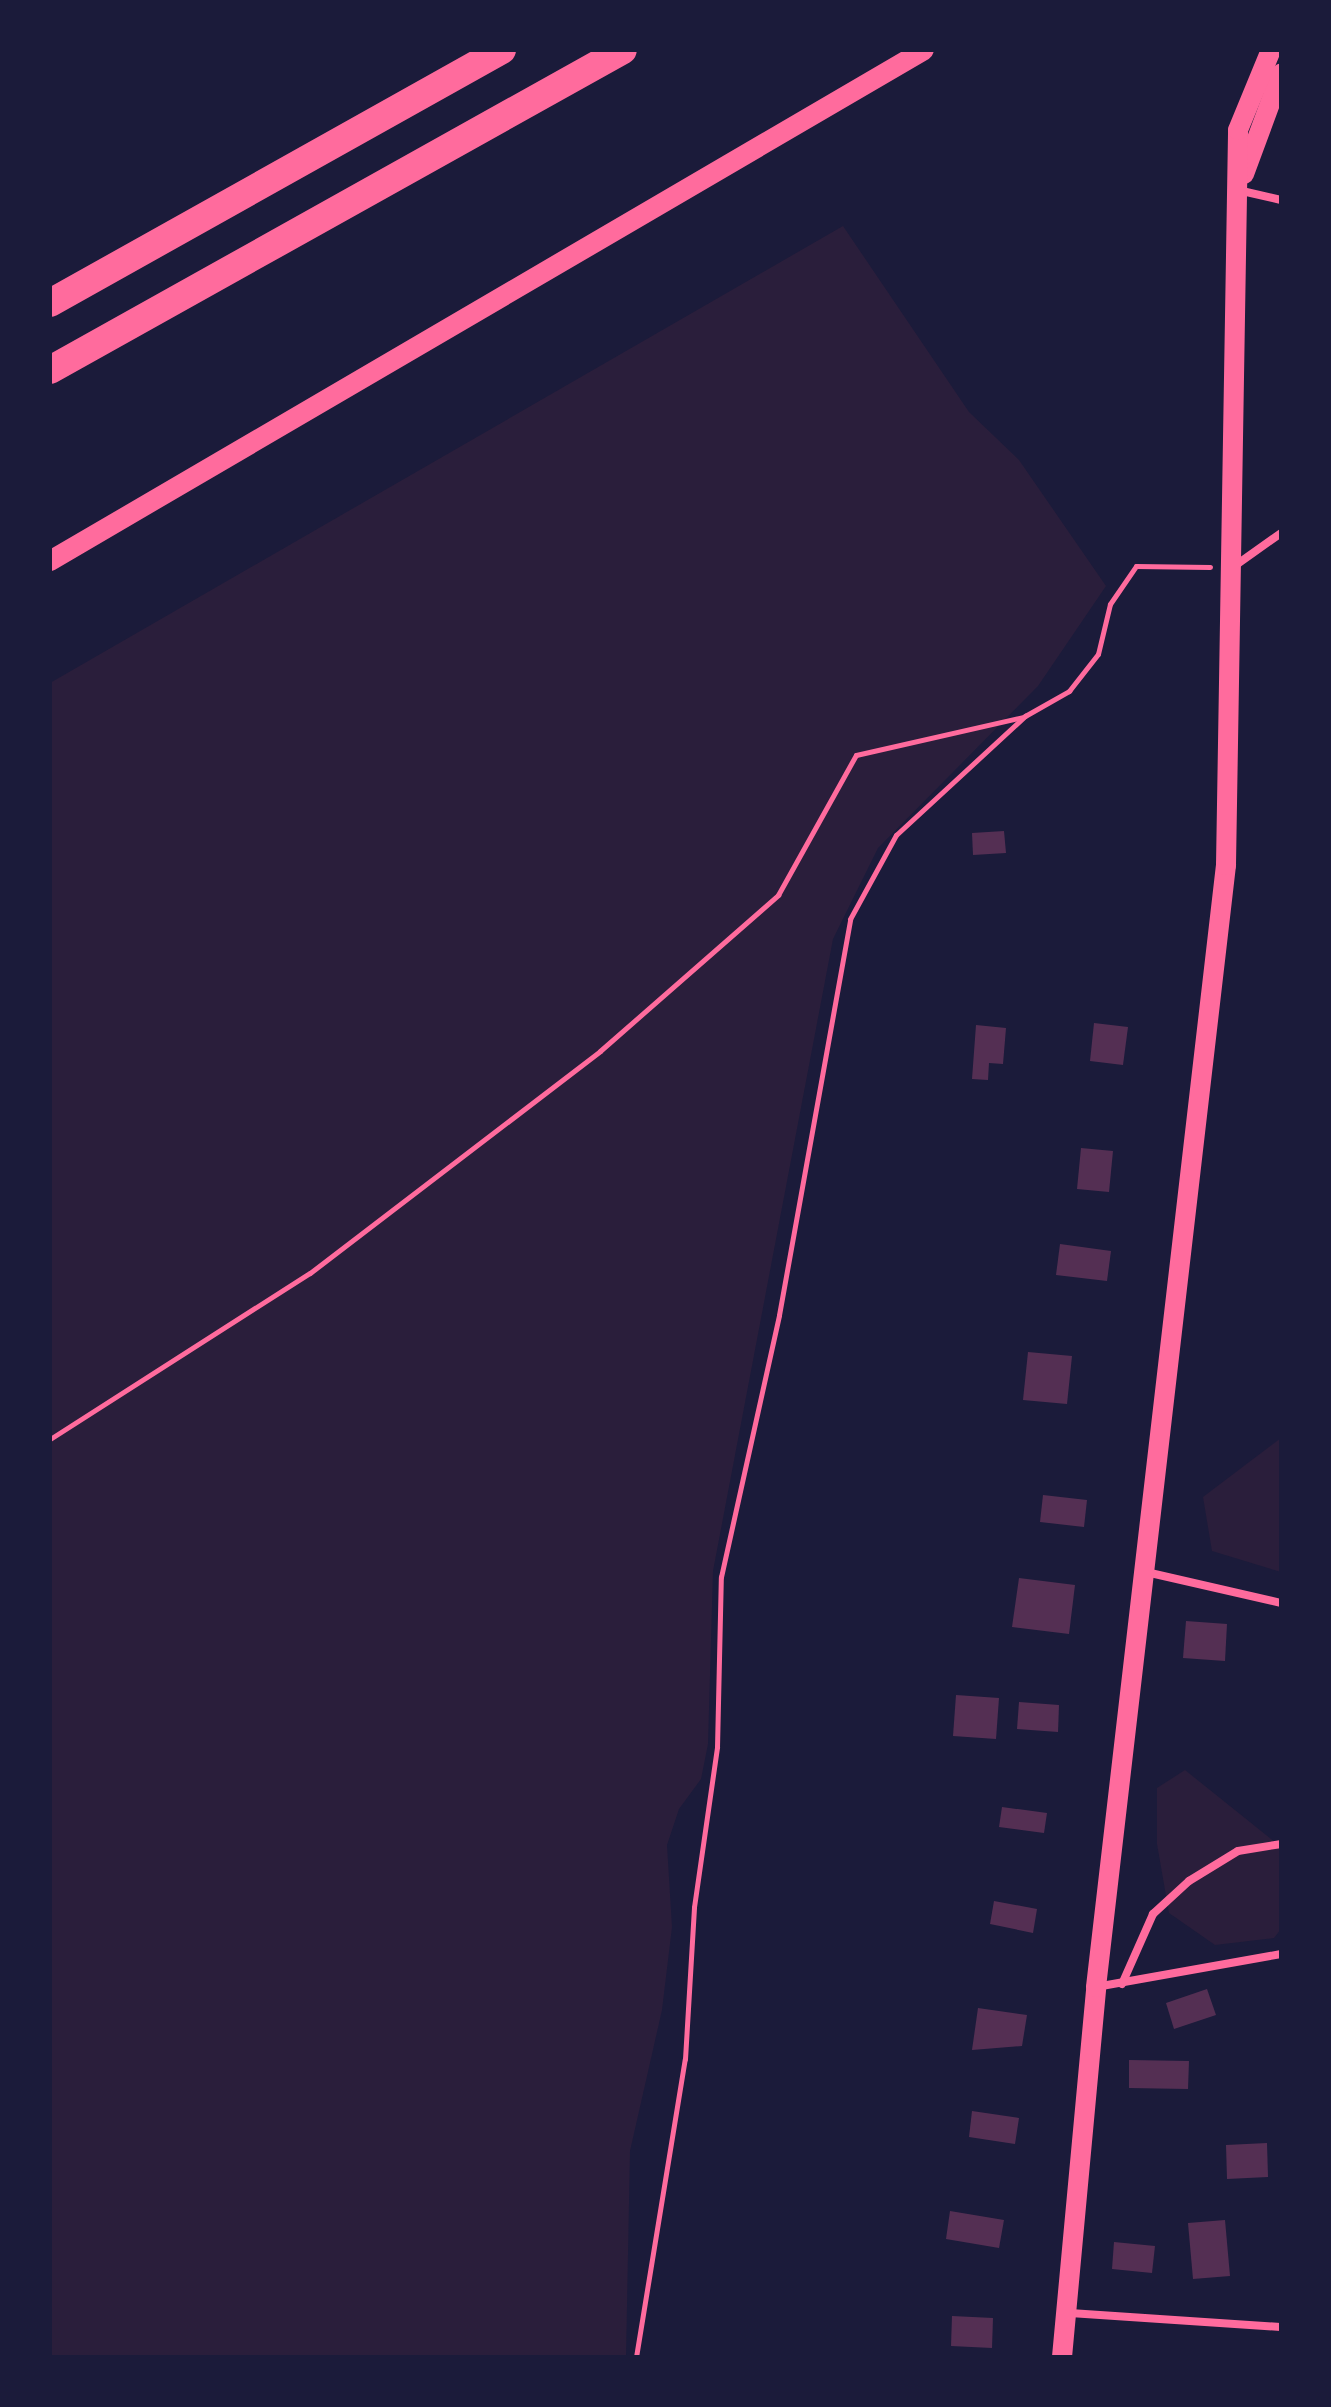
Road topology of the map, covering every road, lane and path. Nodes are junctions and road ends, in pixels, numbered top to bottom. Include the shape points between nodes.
1 (502, 50) edge
2 (623, 50) edge
3 (924, 50) edge
4 (1271, 50) edge
5 (1281, 74) edge
6 (1239, 190) junction
7 (1281, 200) edge
8 (50, 303) edge
9 (50, 370) edge
10 (154, 501) junction
11 (1281, 533) edge
12 (50, 549) edge
13 (50, 562) edge
14 (1233, 568) junction
15 (1025, 716) junction
16 (50, 1439) edge
17 (1146, 1572) junction
18 (1281, 1603) edge
19 (1281, 1844) edge
20 (1281, 1954) edge
21 (1122, 1984) junction
22 (1096, 1987) junction
23 (1066, 2312) junction
24 (1281, 2326) edge
25 (636, 2357) edge
26 (1062, 2357) edge

1 - 8 highway
2 - 9 highway
3 - 10 main road
4 - 6 main road via 1238,130
5 - 6 main road
6 - 7 lane
6 - 14 main road
10 - 12 main road
10 - 13 main road
11 - 14 lane
14 - 15 path via 1136,566 1110,604 1088,666 1070,692
14 - 17 main road via 1226,865
15 - 16 path via 856,756 778,895 600,1050 310,1273
15 - 25 path via 896,836 850,919 779,1315 721,1577 717,1747 694,1907 684,2059
17 - 18 lane
17 - 22 main road
19 - 21 lane via 1238,1851 1188,1881 1153,1914
20 - 21 lane
21 - 22 lane
22 - 23 main road
23 - 24 lane
23 - 26 main road

